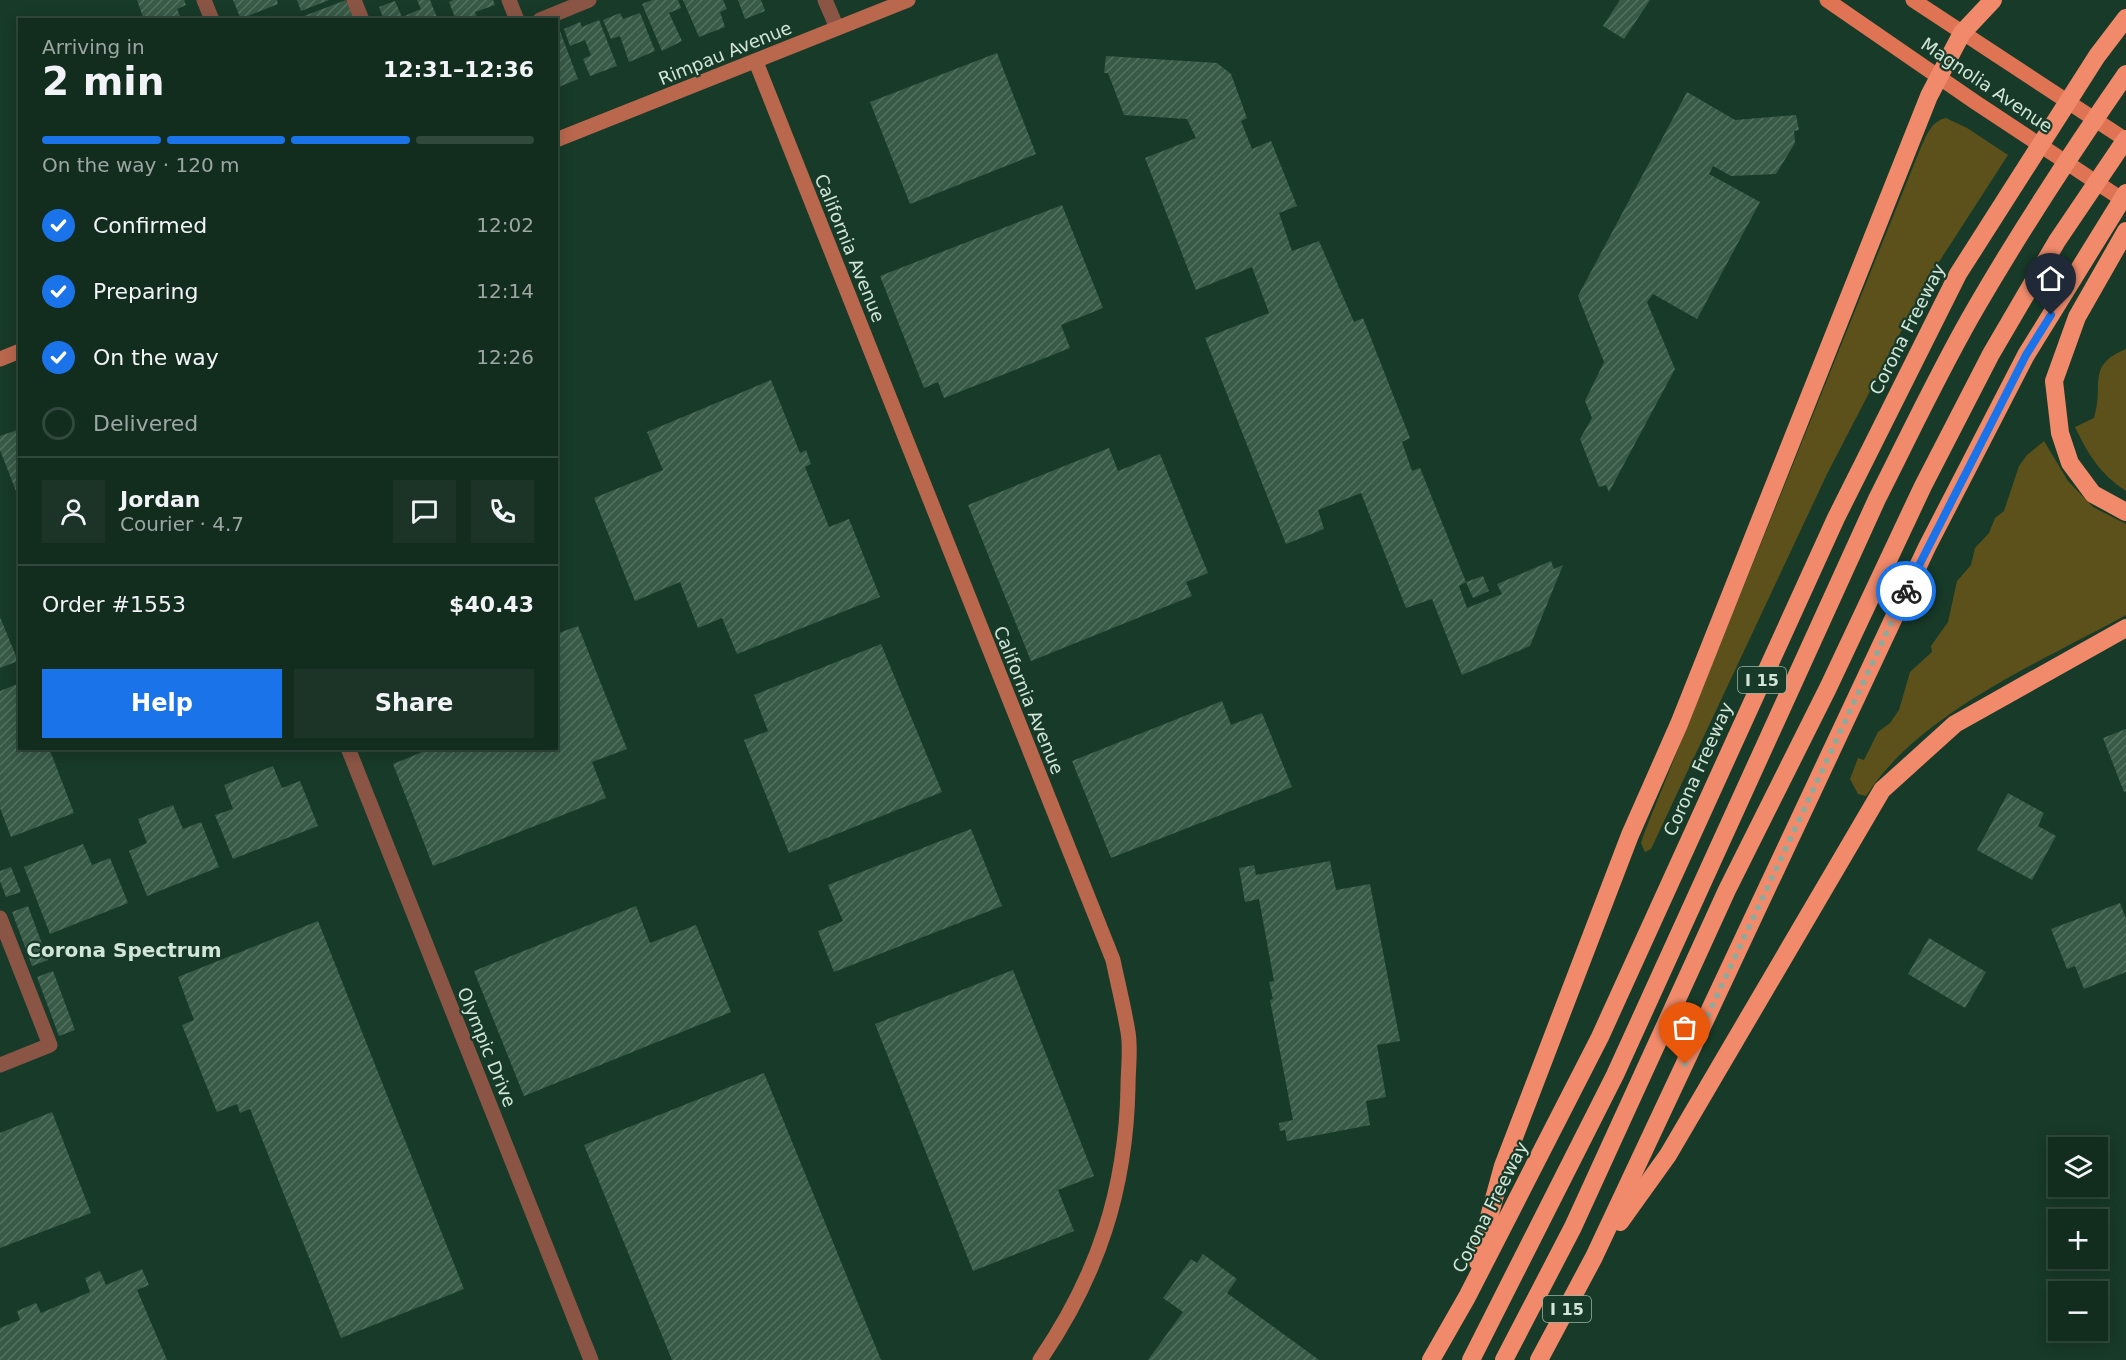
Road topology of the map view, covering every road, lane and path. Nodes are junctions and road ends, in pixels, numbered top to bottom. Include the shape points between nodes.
1 (204, 0) edge
2 (354, 0) edge
3 (509, 0) edge
4 (589, 0) edge
5 (825, 0) edge
6 (908, 0) edge
7 (1827, 0) edge
8 (1913, 0) edge
9 (1993, 0) edge
10 (211, 18) edge
11 (361, 18) edge
12 (516, 18) edge
13 (545, 18) edge
14 (2126, 18) edge
15 (837, 28) junction
16 (1962, 33) junction
17 (756, 62) junction
18 (2126, 74) edge
19 (1940, 77) junction
20 (558, 139) edge
21 (2126, 139) edge
22 (2126, 193) edge
23 (2126, 202) edge
24 (2126, 231) edge
25 (18, 352) edge
26 (0, 359) edge
27 (2126, 512) edge
28 (2126, 628) edge
29 (349, 750) edge
30 (0, 918) edge
31 (0, 1065) edge
32 (1594, 1257) junction
33 (1467, 1297) junction
34 (591, 1360) edge
35 (1040, 1360) edge
36 (1431, 1360) edge
37 (1471, 1360) edge
38 (1503, 1360) edge
39 (1539, 1360) edge

1 - 10 street
2 - 11 street
3 - 12 street
4 - 13 street
5 - 15 street
6 - 15 main road, Rimpau Avenue
7 - 19 main road, Magnolia Avenue
8 - 16 main road, Magnolia Avenue
9 - 16 highway
14 - 33 highway, Corona Freeway / I 15 via 2097,56 1958,274 1836,518 1600,1037
15 - 17 main road, Rimpau Avenue
16 - 19 highway
16 - 21 main road, Magnolia Avenue
17 - 20 main road, Rimpau Avenue
17 - 35 main road, California Avenue via 1113,960 1128,1034 1127,1124 1117,1191 1102,1244 1082,1291
18 - 37 highway via 2034,210 1977,306 1877,499 1615,1076
19 - 23 main road, Magnolia Avenue
19 - 33 highway via 1929,96 1679,724 1630,835 1503,1166
21 - 38 highway via 2057,241 1991,354 1923,486 1727,890 1573,1227
22 - 32 highway, I 15 via 2026,355 1927,547
24 - 27 highway via 2077,317 2054,381 2060,433 2070,463 2093,494
25 - 26 main road
28 - 32 highway via 1955,724 1882,790 1668,1155
29 - 34 street, Olympic Drive
30 - 31 street via 50,1045
32 - 39 highway, I 15
33 - 36 highway, Corona Freeway / I 15

